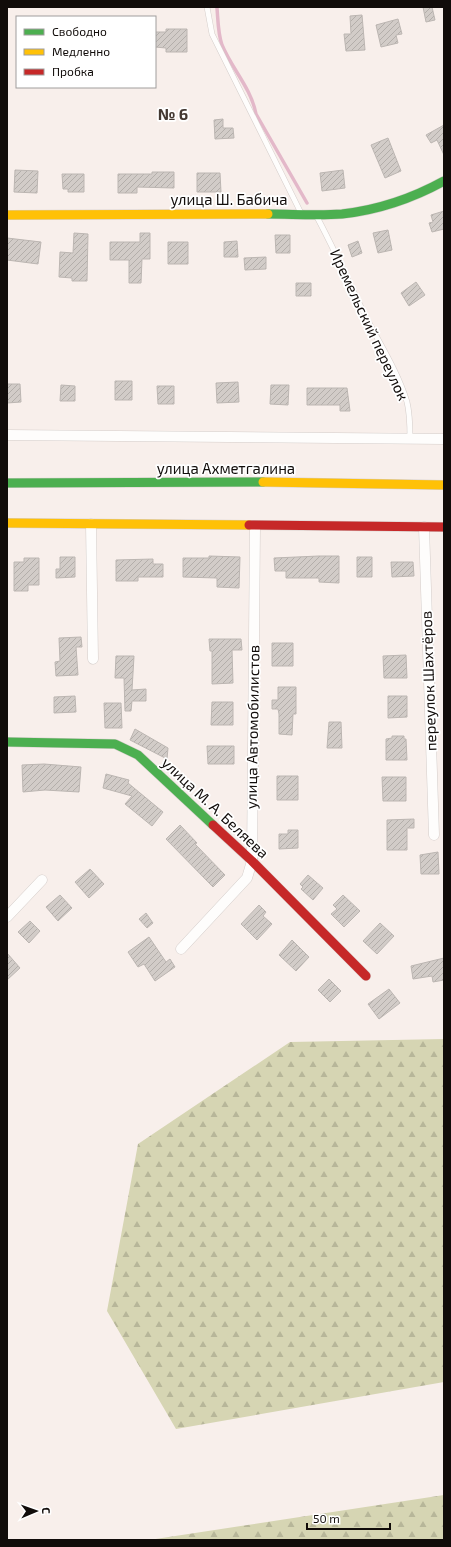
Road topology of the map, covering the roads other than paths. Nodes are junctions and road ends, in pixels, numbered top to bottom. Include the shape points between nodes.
1 (207, 7) edge
2 (444, 181) edge
3 (301, 214) junction
4 (316, 214) junction
5 (7, 215) edge
6 (7, 435) edge
7 (410, 438) junction
8 (444, 439) edge
9 (7, 483) edge
10 (444, 485) edge
11 (7, 523) edge
12 (92, 524) junction
13 (255, 527) junction
14 (424, 527) junction
15 (444, 527) edge
16 (93, 659) dead end
17 (7, 742) edge
18 (434, 835) dead end
19 (252, 861) junction
20 (42, 880) dead end
21 (7, 917) edge
22 (181, 949) dead end
23 (366, 976) dead end

1 - 3 lane via 212,34
2 - 4 street, улица Ш. Бабича via 420,194 390,204 342,214
3 - 4 street, улица Ш. Бабича
3 - 5 street, улица Ш. Бабича
4 - 7 lane, Иремельский переулок via 384,348 407,402
6 - 7 street
7 - 8 street
9 - 10 street, улица Ахметгалина via 246,482
11 - 12 street
12 - 13 street
12 - 16 street
13 - 14 street
13 - 19 street, улица Автомобилистов
14 - 15 street
14 - 18 street, переулок Шахтёров
17 - 19 street, улица М. А. Беляева via 115,744 138,755
19 - 22 street, улица Автомобилистов via 247,878
19 - 23 street, улица М. А. Беляева
20 - 21 street

